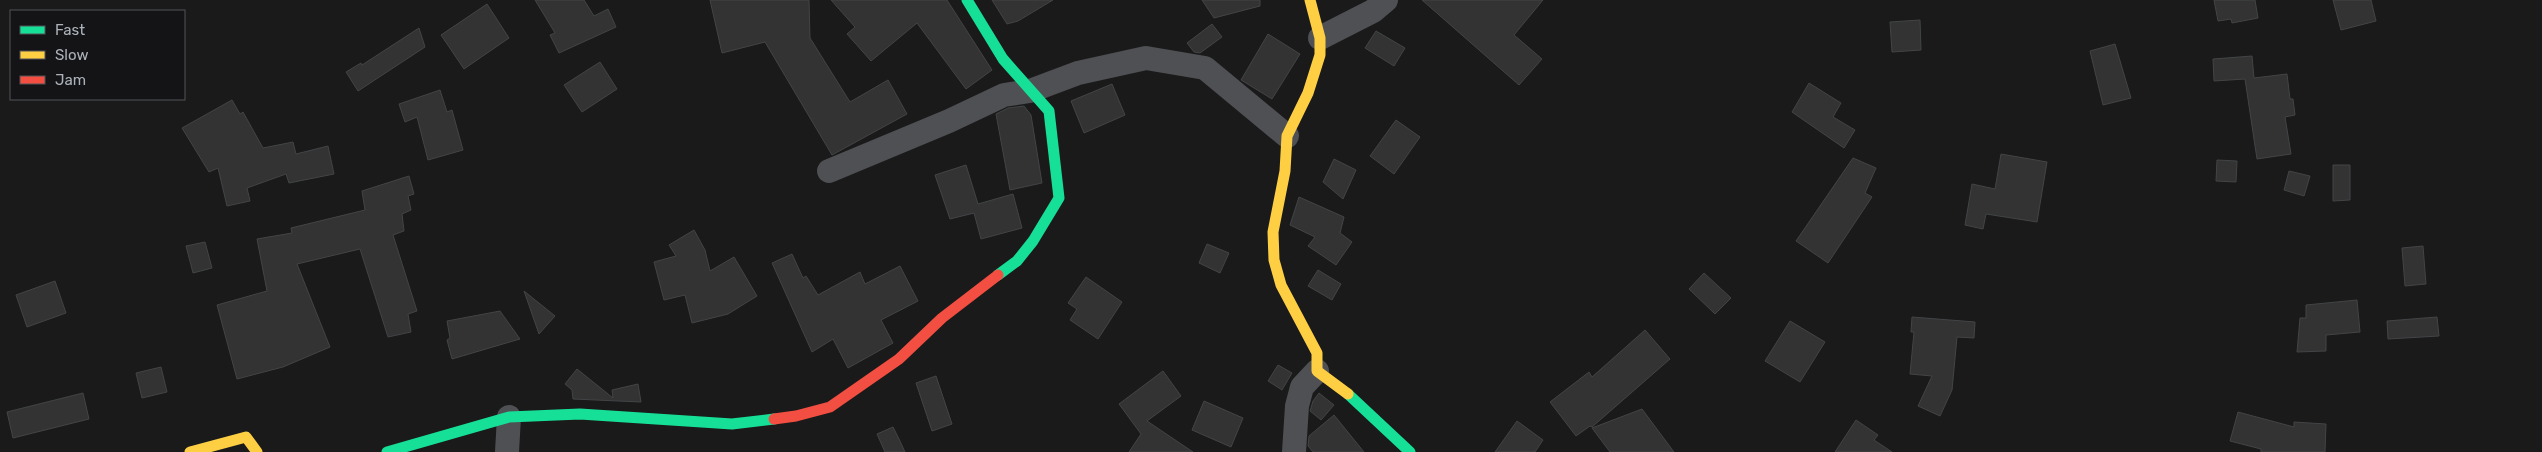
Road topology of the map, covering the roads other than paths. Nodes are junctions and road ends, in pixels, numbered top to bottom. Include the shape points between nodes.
1 (966, 0) edge
2 (1310, 0) edge
3 (1386, 0) edge
4 (1320, 38) junction
5 (1030, 91) junction
6 (1287, 136) junction
7 (830, 171) dead end
8 (1318, 371) junction
9 (509, 417) junction
10 (190, 452) edge
11 (257, 452) edge
12 (387, 452) edge
13 (507, 452) edge
14 (1294, 452) edge
15 (1410, 452) edge

1 - 5 street via 1003,59
2 - 4 street
3 - 4 street
4 - 6 street via 1320,55 1308,92
5 - 6 street via 1078,73 1146,58 1204,68
5 - 7 street via 1004,95
5 - 9 street via 1049,111 1059,198 1054,208 1017,260 942,318 899,359 830,407 796,416 732,424 580,414
6 - 8 street via 1285,171 1273,232 1274,260 1281,285 1317,353
8 - 14 street via 1302,387 1297,406
8 - 15 street via 1361,404
9 - 12 street
9 - 13 street
10 - 11 street via 246,438

